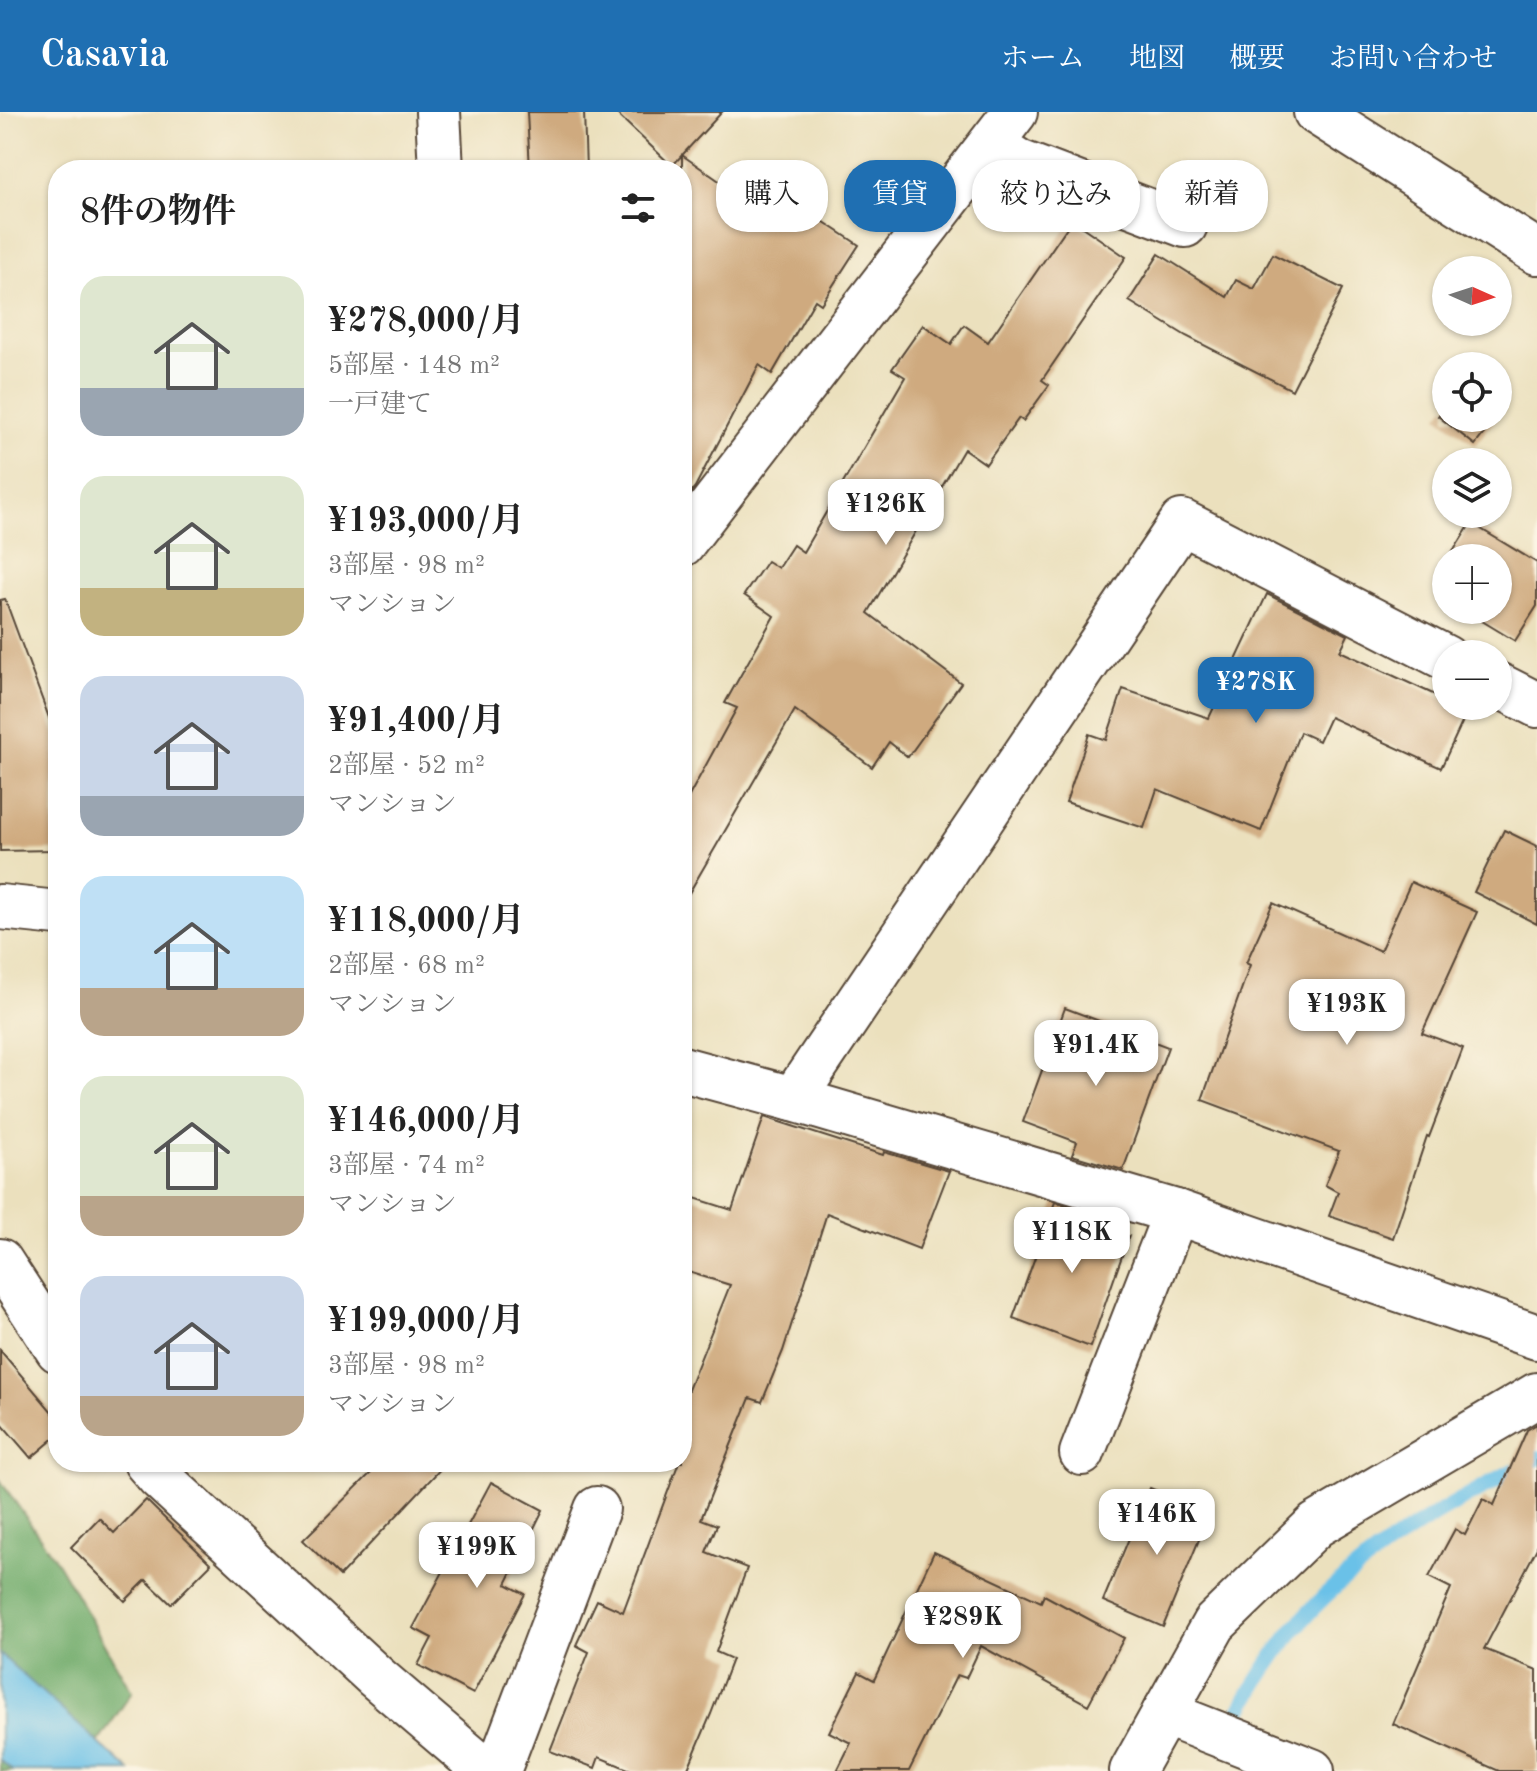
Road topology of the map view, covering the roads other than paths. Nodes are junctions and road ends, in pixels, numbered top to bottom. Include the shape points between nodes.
1 (438, 112) edge
2 (1316, 112) edge
3 (1003, 128) edge
4 (440, 160) edge
5 (1156, 214) edge
6 (1537, 252) edge
7 (692, 531) edge
8 (1432, 651) edge
9 (1512, 692) edge
10 (1537, 705) edge
11 (0, 907) edge
12 (48, 912) edge
13 (692, 1072) edge
14 (793, 1099) junction
15 (1176, 1212) junction
16 (0, 1261) edge
17 (48, 1335) edge
18 (1537, 1337) edge
19 (1537, 1395) edge
20 (1082, 1453) dead end
21 (155, 1472) edge
22 (597, 1509) dead end
23 (1164, 1713) junction
24 (486, 1771) edge
25 (498, 1771) edge
26 (1132, 1771) edge
27 (1312, 1771) edge

1 - 4 street
2 - 6 street
3 - 5 street via 1019,162
3 - 7 street
8 - 14 street via 1182,522
9 - 10 street
11 - 12 street
13 - 14 street
14 - 15 street
15 - 18 street
15 - 20 street
16 - 17 street
19 - 23 street via 1316,1525 1214,1624
21 - 24 street
22 - 25 street
23 - 26 street
23 - 27 street

